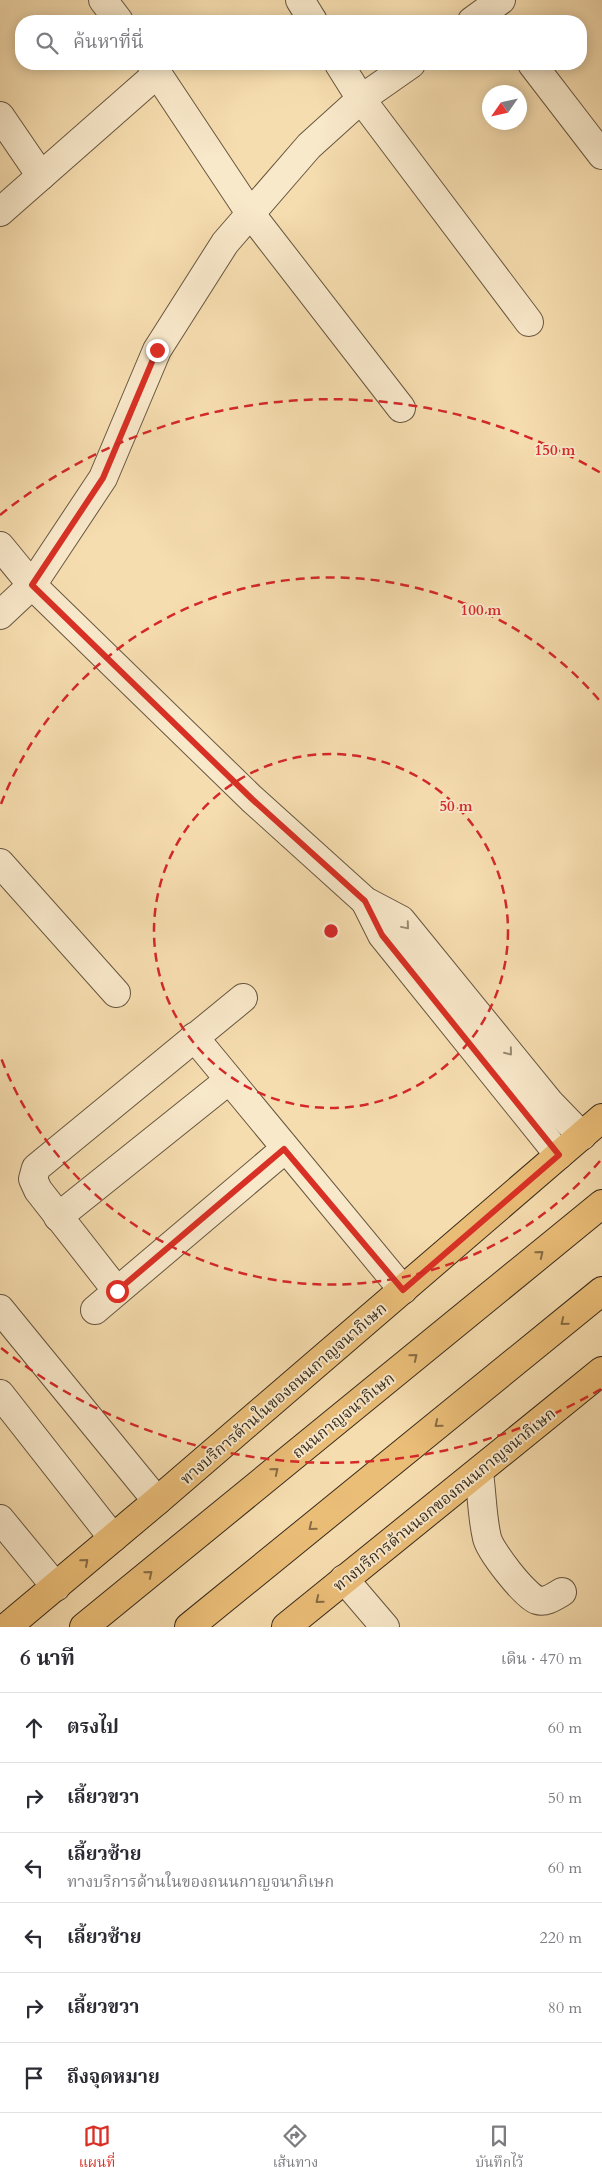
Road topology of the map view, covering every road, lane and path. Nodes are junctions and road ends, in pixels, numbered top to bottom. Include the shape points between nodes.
1 (103, 0) edge
2 (300, 0) edge
3 (114, 15) edge
4 (309, 15) edge
5 (153, 70) edge
6 (155, 70) edge
7 (343, 70) edge
8 (402, 70) edge
9 (537, 70) edge
10 (361, 99) junction
11 (0, 116) edge
12 (602, 155) edge
13 (41, 176) junction
14 (0, 212) edge
15 (250, 214) junction
16 (529, 322) dead end
17 (401, 408) dead end
18 (0, 546) edge
19 (32, 585) junction
20 (0, 615) edge
21 (0, 863) edge
22 (365, 901) junction
23 (116, 993) dead end
24 (242, 998) dead end
25 (194, 1037) junction
26 (229, 1080) junction
27 (596, 1123) edge
28 (284, 1149) junction
29 (559, 1155) junction
30 (602, 1204) edge
31 (58, 1217) junction
32 (403, 1290) junction
33 (117, 1291) junction
34 (602, 1291) edge
35 (0, 1309) edge
36 (95, 1310) dead end
37 (602, 1371) edge
38 (0, 1394) edge
39 (479, 1473) junction
40 (158, 1501) junction
41 (0, 1519) edge
42 (112, 1538) junction
43 (344, 1579) junction
44 (56, 1587) junction
45 (562, 1592) dead end
46 (7, 1627) edge
47 (84, 1627) edge
48 (189, 1627) edge
49 (286, 1627) edge
50 (386, 1627) edge

1 - 3 street
2 - 4 street
5 - 13 street
6 - 15 street
7 - 10 street
8 - 10 street
9 - 12 street
10 - 15 street via 309,146
10 - 16 street
11 - 13 street
13 - 14 street
15 - 17 street
15 - 19 street via 225,243 157,350 103,478
18 - 19 street
19 - 20 street
19 - 22 street via 252,799
21 - 23 street
22 -> 27 street via 401,920 550,1103
22 - 29 street via 382,935
24 - 25 street
25 - 26 street
25 - 31 street via 36,1168 33,1179
26 - 28 street
26 - 31 street
27 - 29 main road, ทางบริการด้านในของถนนกาญจนาภิเษก
28 - 32 street
28 - 33 street
29 - 32 main road, ทางบริการด้านในของถนนกาญจนาภิเษก
47 -> 30 main road, ถนนกาญจนาภิเษก
31 - 33 street
32 - 40 main road, ทางบริการด้านในของถนนกาญจนาภิเษก
33 - 36 street
34 -> 48 main road
35 - 40 street
37 - 39 main road, ทางบริการด้านนอกของถนนกาญจนาภิเษก
38 - 42 street
39 - 43 main road, ทางบริการด้านนอกของถนนกาญจนาภิเษก
39 - 45 street via 487,1539 492,1550 530,1596 539,1601 548,1600
40 - 42 main road, ทางบริการด้านในของถนนกาญจนาภิเษก
41 - 44 street
44 -> 42 main road, ทางบริการด้านในของถนนกาญจนาภิเษก
43 -> 49 main road, ทางบริการด้านนอกของถนนกาญจนาภิเษก
43 - 50 street
44 - 46 main road, ทางบริการด้านในของถนนกาญจนาภิเษก

